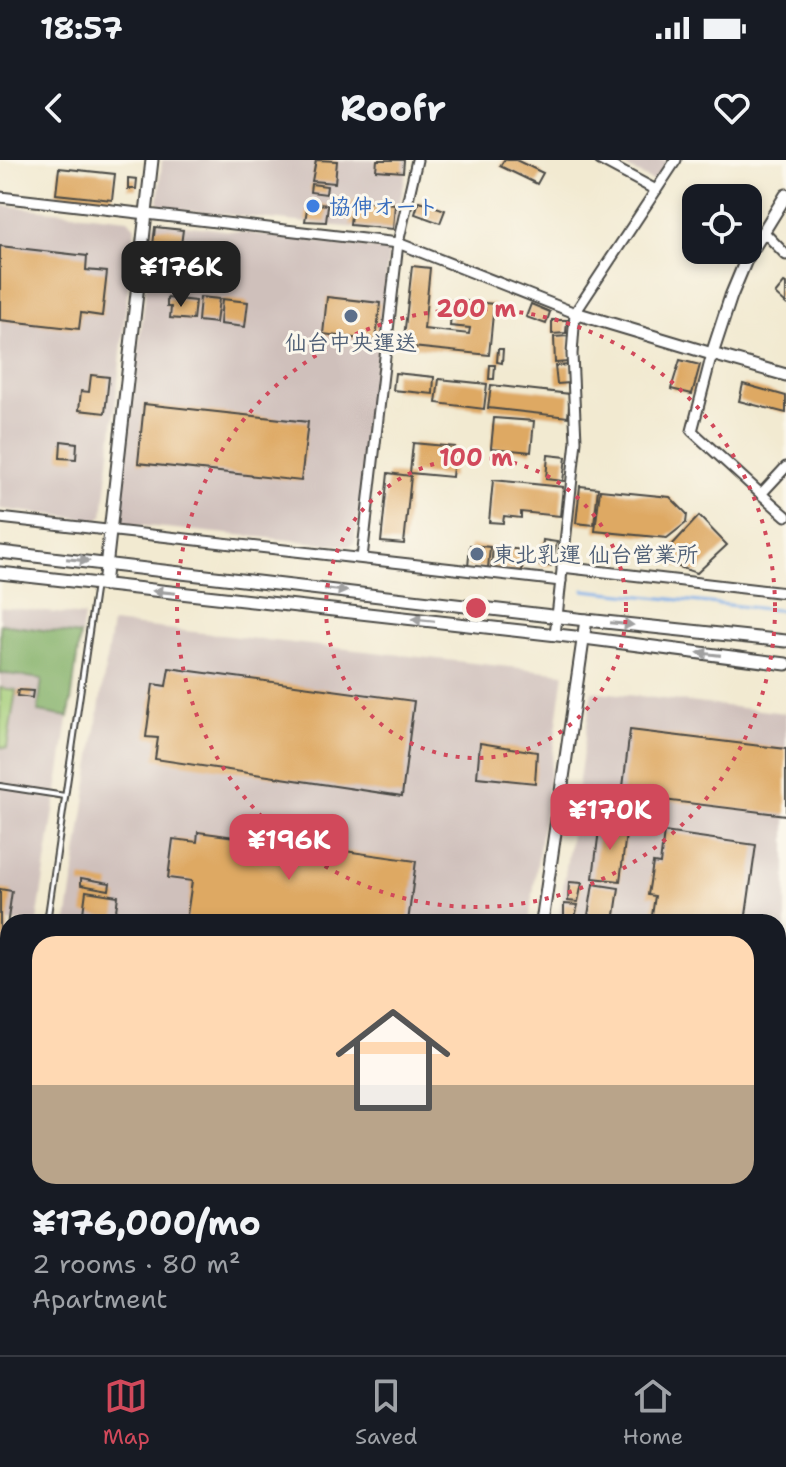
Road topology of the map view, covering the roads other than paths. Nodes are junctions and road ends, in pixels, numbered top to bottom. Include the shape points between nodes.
1 (152, 160) edge
2 (417, 160) edge
3 (600, 160) edge
4 (676, 160) edge
5 (656, 190) junction
6 (786, 195) edge
7 (0, 197) edge
8 (145, 214) junction
9 (763, 231) junction
10 (398, 243) junction
11 (786, 255) edge
12 (575, 313) junction
13 (712, 354) junction
14 (786, 375) edge
15 (786, 467) edge
16 (761, 494) junction
17 (786, 516) edge
18 (0, 518) edge
19 (109, 530) junction
20 (0, 552) edge
21 (362, 558) junction
22 (106, 563) junction
23 (562, 567) junction
24 (0, 573) edge
25 (561, 581) junction
26 (100, 584) junction
27 (786, 593) edge
28 (557, 616) junction
29 (586, 620) junction
30 (555, 635) junction
31 (584, 638) junction
32 (786, 641) edge
33 (786, 664) edge
34 (0, 786) edge
35 (65, 796) junction
36 (48, 914) edge
37 (543, 914) edge

1 - 8 street
2 - 10 street
3 - 5 street
4 - 5 street
5 - 12 street
6 - 9 street
7 - 8 street
8 - 10 street
8 - 19 street
9 - 11 street
9 - 13 street via 731,296
10 - 12 street
10 - 21 street
12 - 13 street
12 - 23 street via 576,441
13 - 14 street
13 - 16 street via 692,431
15 - 16 street
16 - 17 street
18 - 19 street
19 - 21 street
19 - 22 street
20 -> 22 street
21 - 25 street
22 - 26 street
22 -> 28 street
23 - 25 street
23 - 27 street
24 - 26 street
25 - 28 street
30 -> 26 street
26 - 35 lane
28 - 29 street
28 - 30 street
29 - 31 street
29 -> 32 street
30 - 31 street
33 -> 31 street
31 - 37 street
34 - 35 lane
35 - 36 lane

